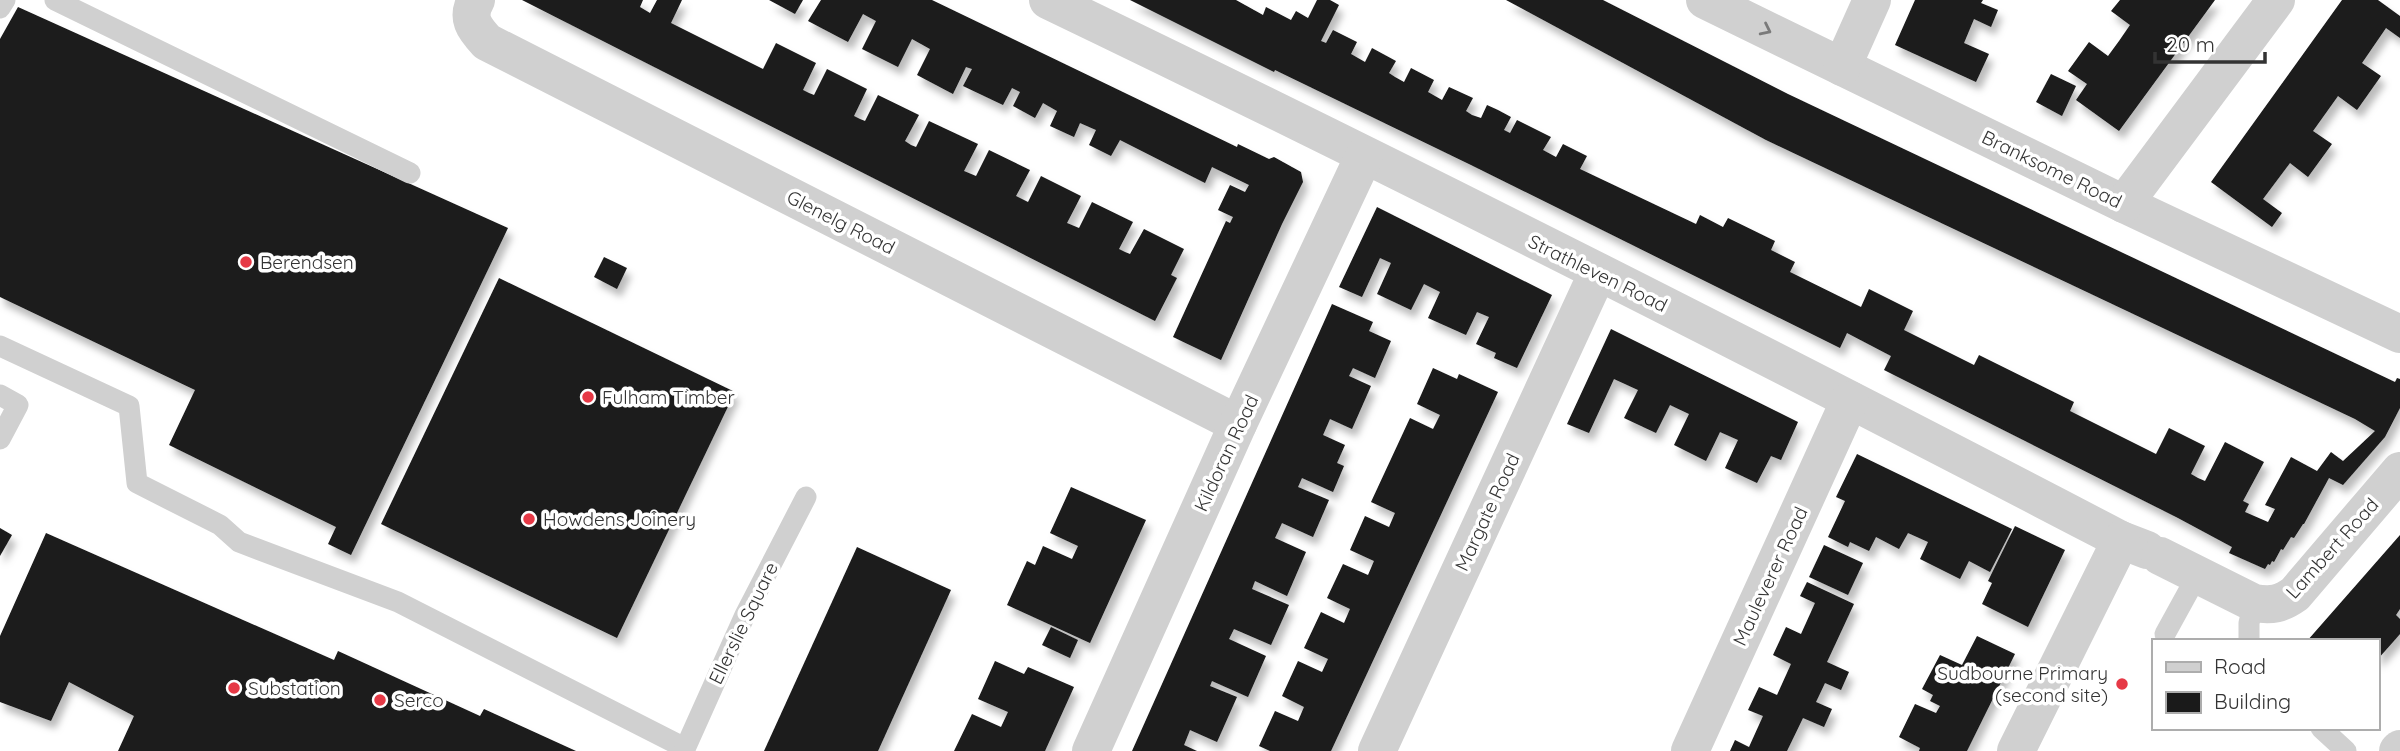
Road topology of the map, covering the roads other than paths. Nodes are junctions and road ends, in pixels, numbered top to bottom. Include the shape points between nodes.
1 (5, 0) edge
2 (55, 0) edge
3 (475, 0) edge
4 (1048, 0) edge
5 (1705, 0) edge
6 (1872, 0) edge
7 (2276, 0) edge
8 (0, 8) edge
9 (1842, 67) junction
10 (1364, 156) junction
11 (410, 173) dead end
12 (2124, 204) junction
13 (1598, 272) junction
14 (2400, 334) edge
15 (0, 346) edge
16 (0, 395) edge
17 (1850, 400) junction
18 (1238, 424) junction
19 (0, 439) edge
20 (2400, 471) edge
21 (806, 497) dead end
22 (2143, 549) junction
23 (2198, 574) junction
24 (2254, 603) junction
25 (2165, 634) dead end
26 (2249, 639) edge
27 (2323, 730) edge
28 (684, 749) edge
29 (1091, 751) edge
30 (1377, 751) edge
31 (1689, 751) edge
32 (2016, 751) edge
33 (2346, 751) edge

1 - 8 lane
2 - 11 lane
3 - 18 street, Glenelg Road via 470,19 487,42
4 - 10 street, Strathleven Road
5 -> 9 street, Branksome Road
6 - 9 street
7 - 12 street
9 - 12 street, Branksome Road
10 - 13 street, Strathleven Road
10 - 18 street, Kildoran Road
12 - 14 street, Branksome Road
13 - 17 street, Strathleven Road
13 - 30 street, Margate Road
15 - 28 lane via 129,406 137,483 220,525 239,542 398,602
16 - 19 lane via 18,405
17 - 22 street, Strathleven Road
17 - 31 street, Mauleverer Road
18 - 29 street, Kildoran Road
20 - 24 street, Lambert Road via 2295,594 2270,606
21 - 28 lane, Ellerslie Square
22 - 23 street, Strathleven Road
22 - 32 street
23 - 24 street, Strathleven Road
23 - 25 lane
24 - 26 lane
27 - 33 lane

